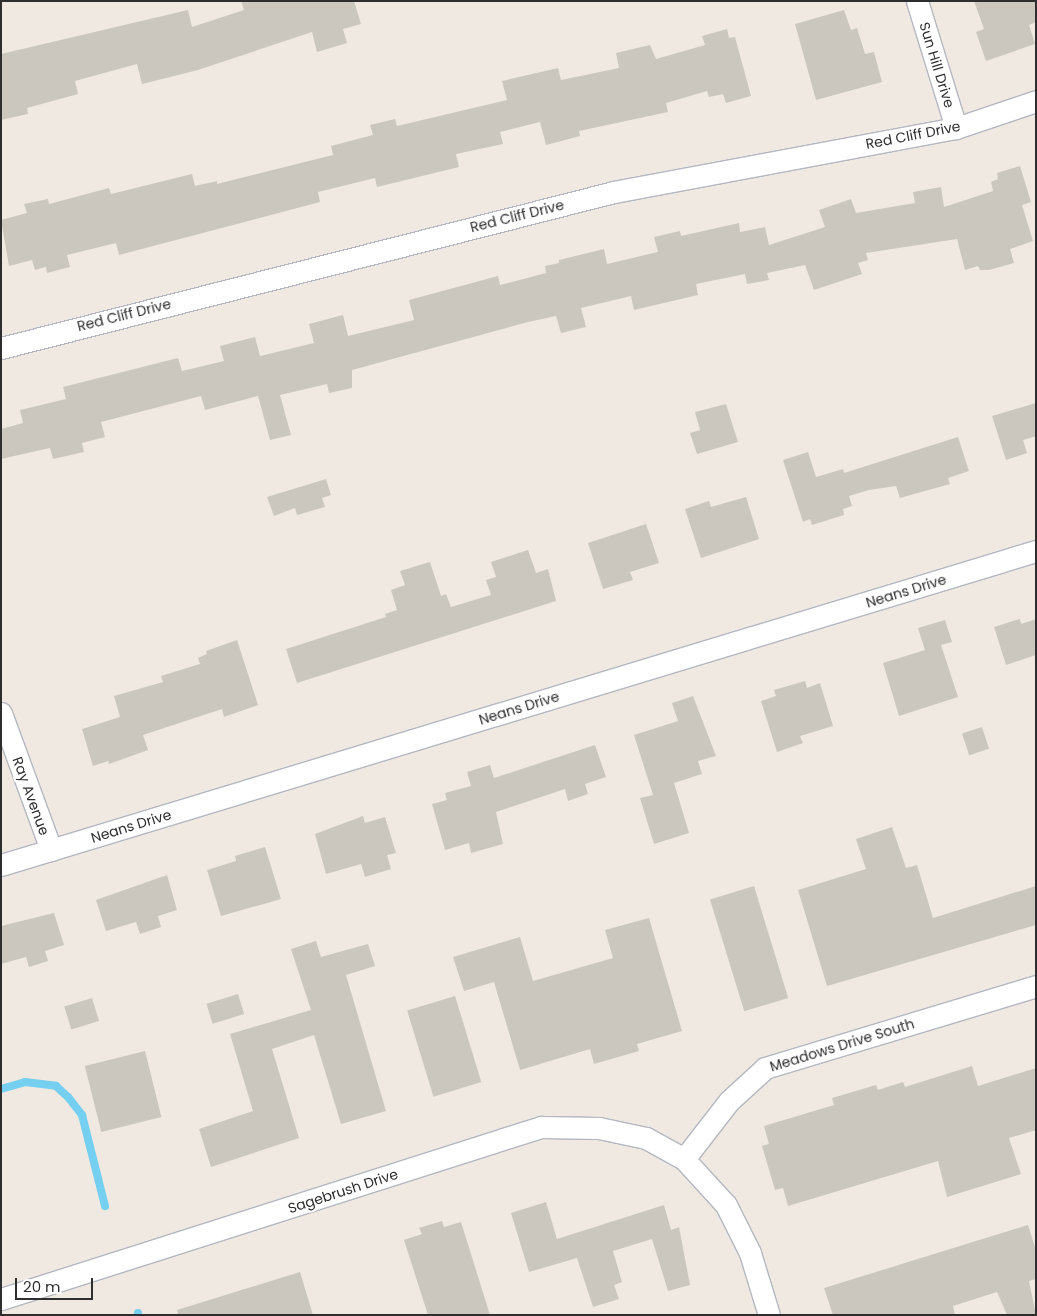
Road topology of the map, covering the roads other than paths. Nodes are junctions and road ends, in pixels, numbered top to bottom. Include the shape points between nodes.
1 (917, 1) edge
2 (1036, 101) edge
3 (956, 128) junction
4 (1, 348) edge
5 (1036, 551) edge
6 (1, 713) edge
7 (51, 850) junction
8 (1, 865) edge
9 (1036, 986) edge
10 (684, 1159) junction
11 (1, 1299) edge
12 (769, 1315) edge

1 - 3 street, Sun Hill Drive
2 - 3 street, Red Cliff Drive
3 - 4 street, Red Cliff Drive via 614,192
5 - 7 street, Neans Drive
6 - 7 street, Ray Avenue
7 - 8 street, Neans Drive
9 - 10 street, Meadows Drive South via 765,1068 729,1101
10 - 11 street, Sagebrush Drive via 646,1138 599,1128 542,1127
10 - 12 street, Sagebrush Drive via 726,1205 750,1253

